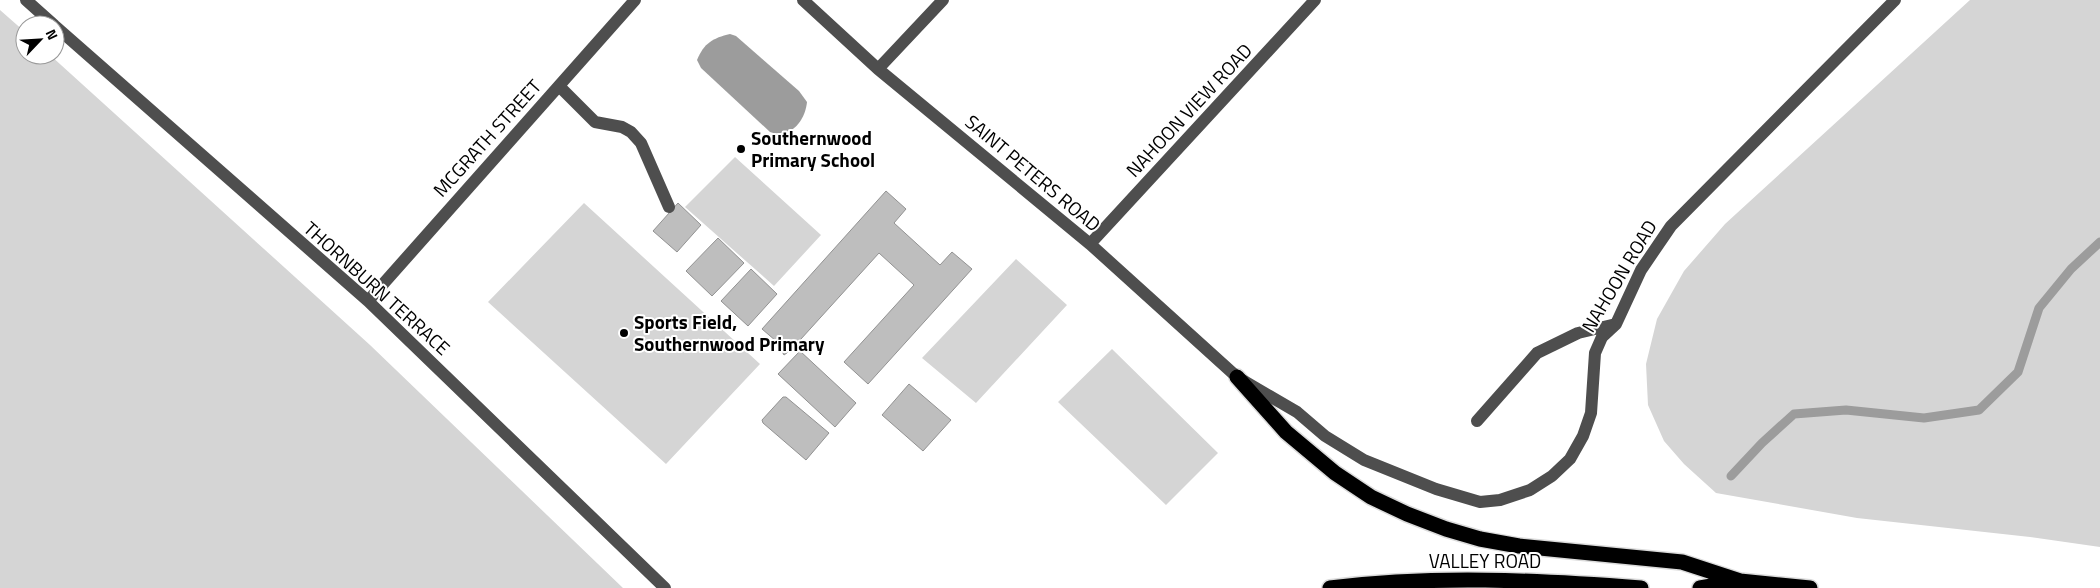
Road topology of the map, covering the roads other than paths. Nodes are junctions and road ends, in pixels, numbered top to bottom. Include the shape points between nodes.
1 (26, 0) edge
2 (635, 0) edge
3 (803, 0) edge
4 (943, 0) edge
5 (1315, 0) edge
6 (1895, 0) edge
7 (43, 15) edge
8 (65, 35) edge
9 (878, 70) junction
10 (559, 86) junction
11 (669, 207) dead end
12 (1090, 244) junction
13 (368, 301) junction
14 (1616, 324) junction
15 (1237, 377) junction
16 (1477, 421) dead end
17 (1740, 581) junction
18 (665, 588) edge
19 (1330, 588) edge
20 (1641, 588) edge
21 (1700, 588) edge
22 (1810, 588) edge

1 - 7 street, THORNBURN TERRACE
2 - 10 street, MCGRATH STREET
3 - 9 street, SAINT PETERS ROAD
4 - 9 street
5 - 12 street, NAHOON VIEW ROAD
6 - 14 street, NAHOON ROAD via 1671,226 1641,270
8 - 13 street, THORNBURN TERRACE
9 - 12 street, SAINT PETERS ROAD
10 - 11 street via 595,122 631,132 641,143
10 - 13 street, MCGRATH STREET
12 - 15 street, SAINT PETERS ROAD
13 - 18 street, THORNBURN TERRACE
14 - 15 street, NAHOON ROAD via 1602,337 1595,353 1590,413 1583,436 1570,459 1530,490 1500,500 1480,502 1460,498 1364,460 1330,440 1297,412
14 - 16 street via 1578,332 1538,353
15 - 17 highway via 1286,432 1335,473 1372,497 1407,514 1446,529 1519,546 1682,562
17 - 21 highway
17 - 22 highway
19 - 20 highway, VALLEY ROAD via 1451,579 1554,581

